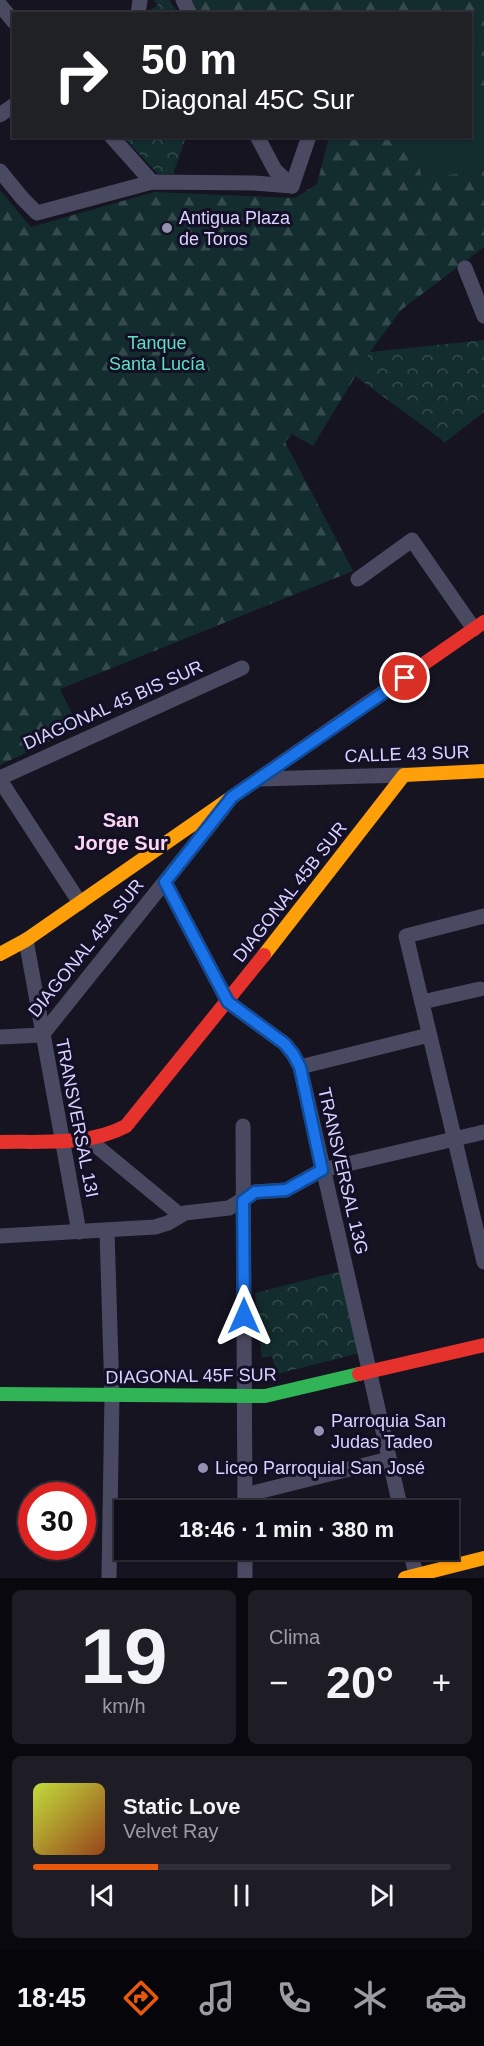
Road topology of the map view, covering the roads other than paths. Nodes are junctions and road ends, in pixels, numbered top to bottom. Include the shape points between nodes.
1 (0, 5) edge
2 (12, 20) edge
3 (113, 138) edge
4 (258, 138) edge
5 (308, 138) edge
6 (0, 171) edge
7 (152, 182) junction
8 (292, 186) junction
9 (465, 268) dead end
10 (484, 316) edge
11 (358, 579) dead end
12 (479, 625) edge
13 (242, 668) dead end
14 (484, 771) edge
15 (404, 775) junction
16 (259, 779) junction
17 (2, 786) edge
18 (232, 797) junction
19 (165, 882) junction
20 (80, 903) junction
21 (484, 916) edge
22 (26, 940) junction
23 (0, 954) edge
24 (480, 989) dead end
25 (228, 1002) junction
26 (422, 1002) junction
27 (42, 1035) junction
28 (429, 1035) junction
29 (0, 1037) edge
30 (300, 1067) junction
31 (243, 1126) dead end
32 (484, 1132) edge
33 (62, 1139) junction
34 (88, 1139) junction
35 (454, 1139) junction
36 (0, 1142) edge
37 (322, 1170) junction
38 (243, 1201) junction
39 (180, 1215) junction
40 (107, 1231) junction
41 (79, 1232) junction
42 (0, 1236) edge
43 (484, 1262) edge
44 (484, 1345) edge
45 (369, 1372) junction
46 (0, 1394) edge
47 (112, 1395) junction
48 (244, 1396) junction
49 (389, 1459) junction
50 (245, 1500) edge
51 (255, 1500) edge
52 (399, 1500) edge
53 (484, 1558) edge
54 (245, 1560) edge
55 (411, 1560) edge
56 (413, 1577) edge
57 (109, 1578) edge
58 (245, 1578) edge

1 - 2 street
3 - 7 street
4 - 8 street via 275,170
5 - 8 street
6 - 7 street via 37,213
7 - 8 street
9 - 10 street
11 - 12 street via 412,540
12 - 16 street
13 - 17 street, DIAGONAL 45 BIS SUR
14 - 15 street, CALLE 43 SUR
15 - 16 street, CALLE 43 SUR
15 - 25 street, DIAGONAL 45B SUR
16 - 18 street
17 - 20 street
18 - 19 street, DIAGONAL 45A SUR
18 - 20 street
19 - 25 street, TRANSVERSAL 13G
19 - 27 street, DIAGONAL 45A SUR
20 - 22 street
21 - 26 street via 406,936
22 - 23 street
22 - 27 street, TRANSVERSAL 13I
24 - 26 street
25 - 30 street, TRANSVERSAL 13G via 285,1044
25 - 34 street, DIAGONAL 45B SUR via 126,1126
26 - 28 street
27 - 29 street, DIAGONAL 45A SUR
27 - 33 street, TRANSVERSAL 13I
28 - 30 street
28 - 35 street
30 - 37 street, TRANSVERSAL 13G
31 - 38 street
32 - 35 street
33 - 34 street, DIAGONAL 45B SUR
33 - 36 street, DIAGONAL 45B SUR
33 - 41 street, TRANSVERSAL 13I
34 - 39 street
35 - 37 street
35 - 43 street
37 - 38 street via 286,1190 255,1192
37 - 45 street, TRANSVERSAL 13G
38 - 39 street via 222,1210
38 - 48 street
39 - 40 street via 154,1227
40 - 41 street
40 - 47 street
41 - 42 street
44 - 45 street, DIAGONAL 45F SUR
45 - 48 street, DIAGONAL 45F SUR via 280,1394
45 - 49 street, TRANSVERSAL 13G
46 - 47 street, DIAGONAL 45F SUR
47 - 48 street, DIAGONAL 45F SUR
47 - 57 street
48 - 50 street
49 - 51 street
49 - 52 street, TRANSVERSAL 13G
53 - 56 street
54 - 58 street
55 - 56 street

